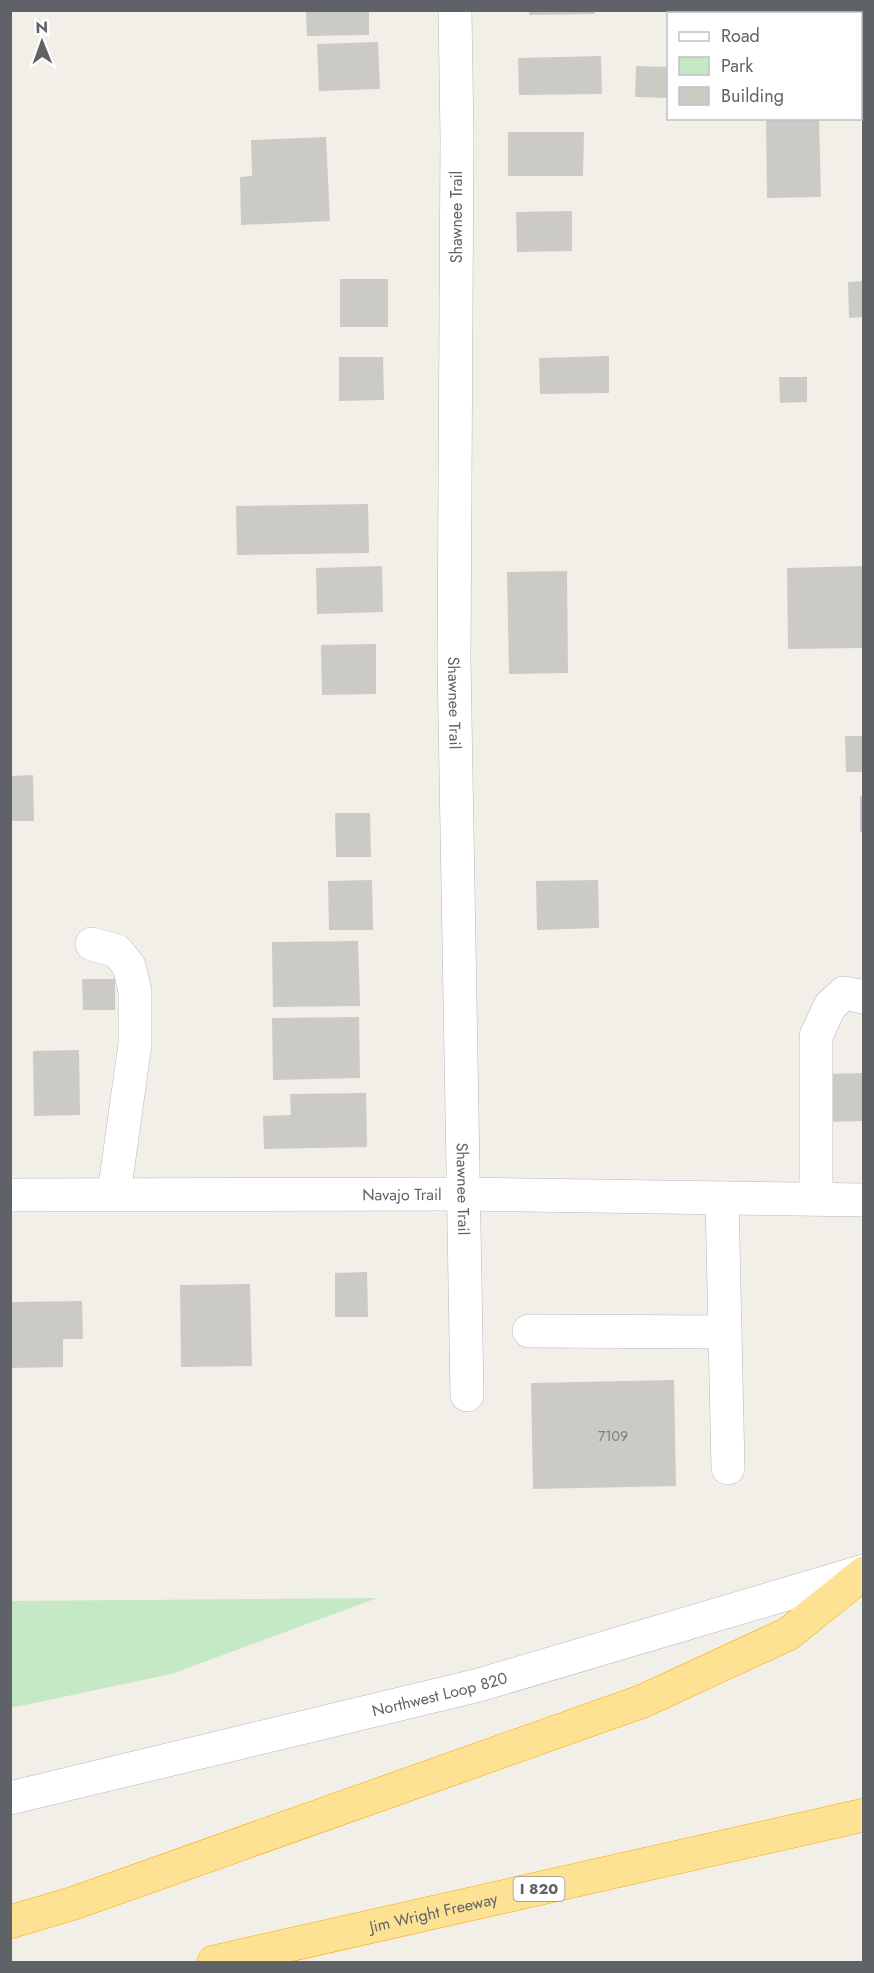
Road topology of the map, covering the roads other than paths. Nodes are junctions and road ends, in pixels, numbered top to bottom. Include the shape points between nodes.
1 (454, 10) edge
2 (92, 944) dead end
3 (864, 997) edge
4 (114, 1194) junction
5 (463, 1194) junction
6 (10, 1195) edge
7 (722, 1197) junction
8 (816, 1199) junction
9 (864, 1200) edge
10 (529, 1331) dead end
11 (725, 1332) junction
12 (467, 1395) dead end
13 (728, 1468) dead end
14 (864, 1572) edge
15 (10, 1798) edge
16 (864, 1815) edge
17 (10, 1922) edge
18 (213, 1962) edge

1 - 5 street, Shawnee Trail via 457,137 454,660
2 - 4 street via 117,951 129,966 135,991 135,1044
3 - 8 street via 844,993 830,1006 816,1036
4 - 5 street, Navajo Trail
4 - 6 street, Navajo Trail
5 - 7 street, Navajo Trail
5 - 12 street, Shawnee Trail
7 - 8 street, Navajo Trail
7 - 11 street
8 - 9 street, Navajo Trail
10 - 11 street
11 - 13 street
14 - 15 street, Northwest Loop 820 via 479,1685
14 - 17 highway via 788,1634 643,1701 74,1904
16 - 18 highway, Jim Wright Freeway / I 820

